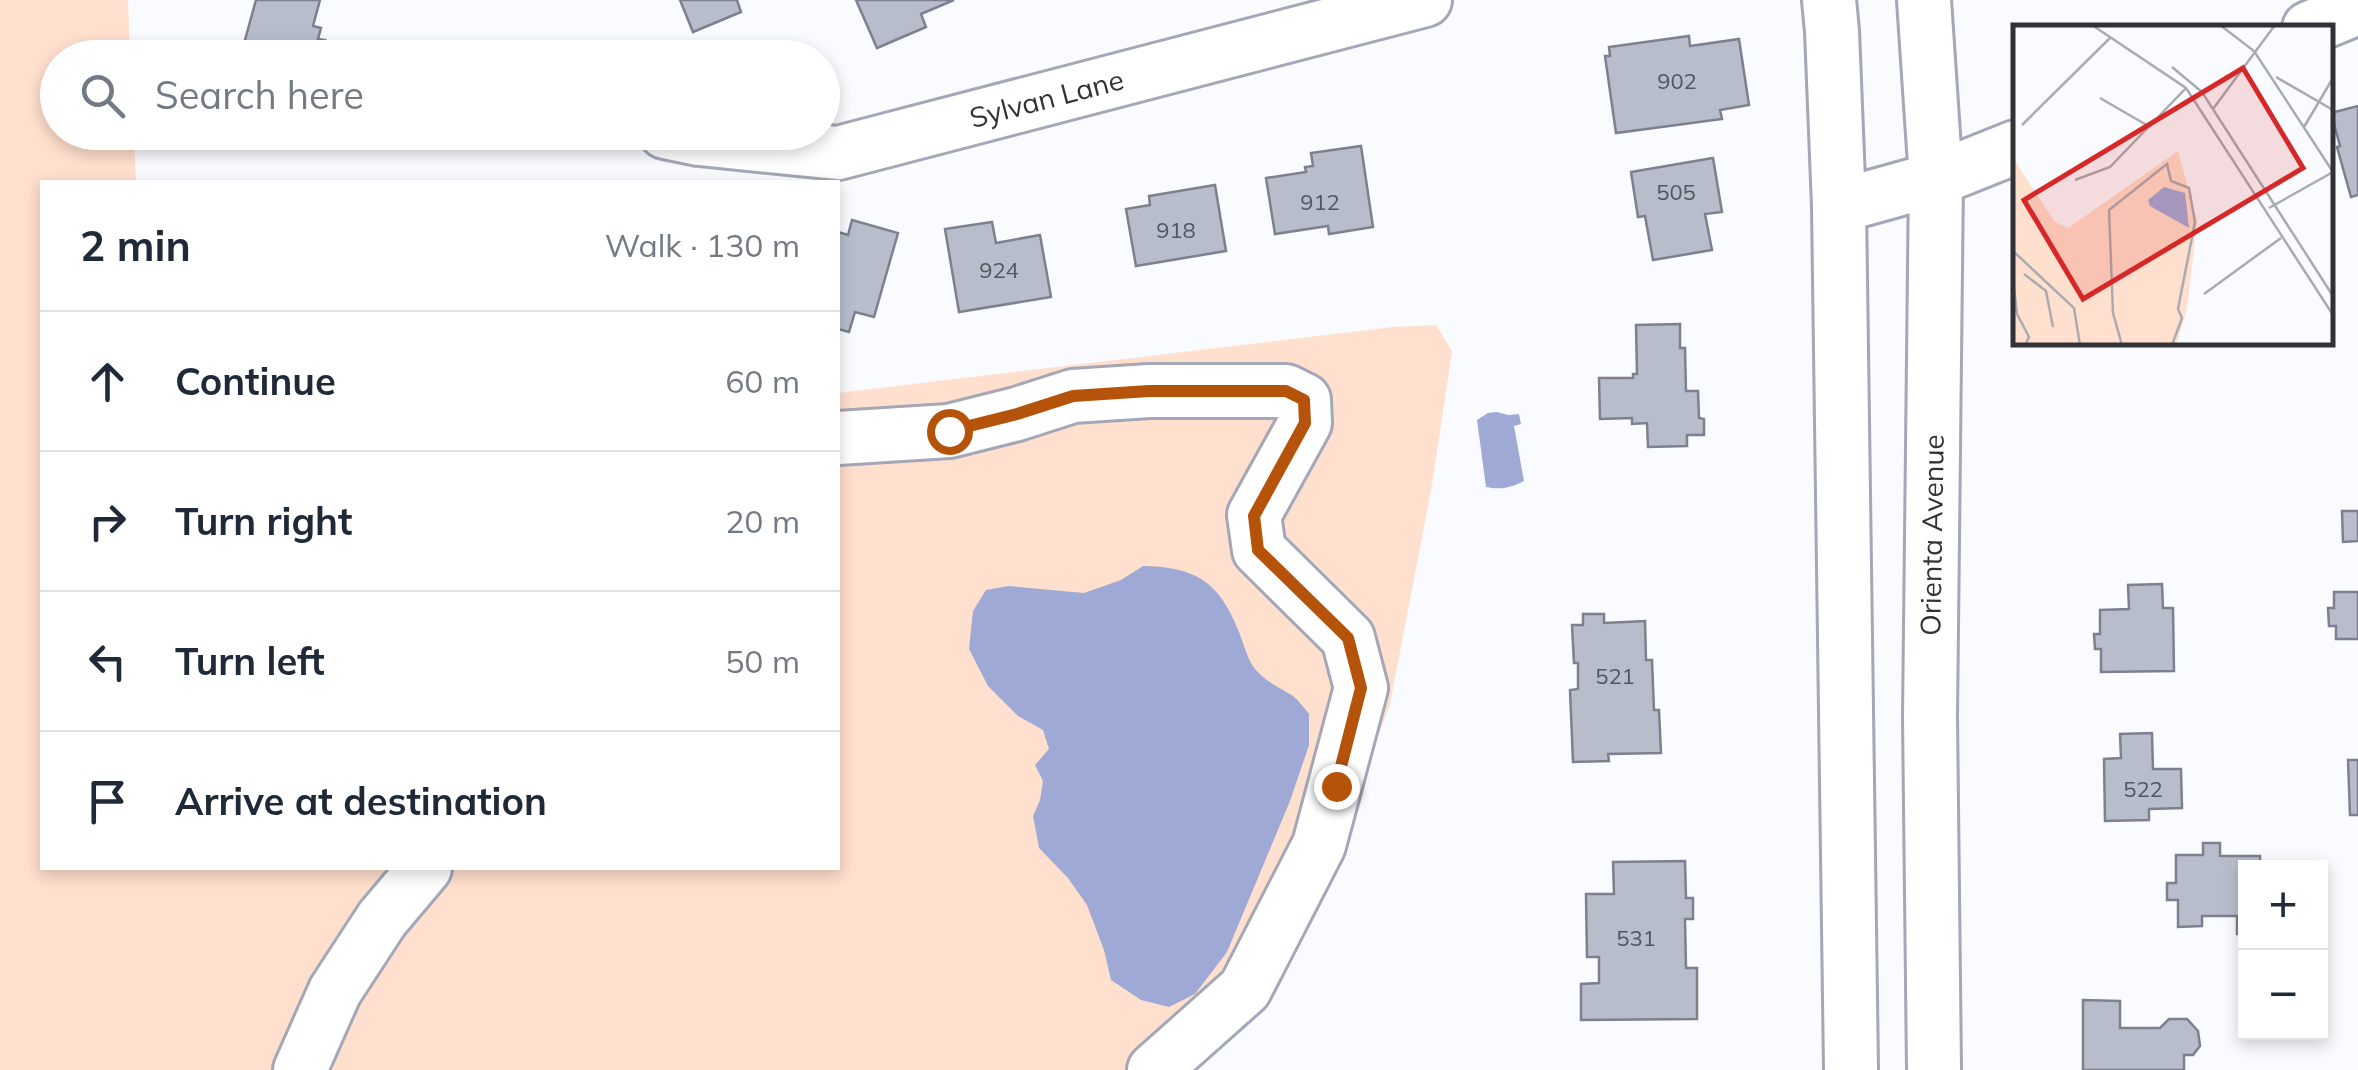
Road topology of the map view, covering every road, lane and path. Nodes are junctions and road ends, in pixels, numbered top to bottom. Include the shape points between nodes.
1 (1424, 0) edge
2 (1828, 0) edge
3 (1924, 0) edge
4 (2358, 8) edge
5 (1340, 11) edge
6 (2316, 25) edge
7 (2013, 148) edge
8 (817, 150) edge
9 (1936, 179) junction
10 (1839, 206) junction
11 (840, 438) edge
12 (1846, 717) junction
13 (1930, 717) junction
14 (423, 870) edge
15 (300, 1070) edge
16 (1154, 1070) edge
17 (1851, 1070) edge
18 (1934, 1070) edge

1 - 5 street, Sylvan Lane
2 - 10 street
3 - 9 street, Orienta Avenue
4 - 6 street
5 - 8 street, Sylvan Lane via 838,152
7 - 9 street
9 - 10 street
9 - 13 street, Orienta Avenue
10 - 12 street
11 - 16 street via 949,431 1073,396 1286,391 1304,400 1305,423 1254,516 1258,550 1348,638 1361,688 1319,845 1245,989
12 - 13 street
12 - 17 street
13 - 18 street, Orienta Avenue
14 - 15 street via 335,991

